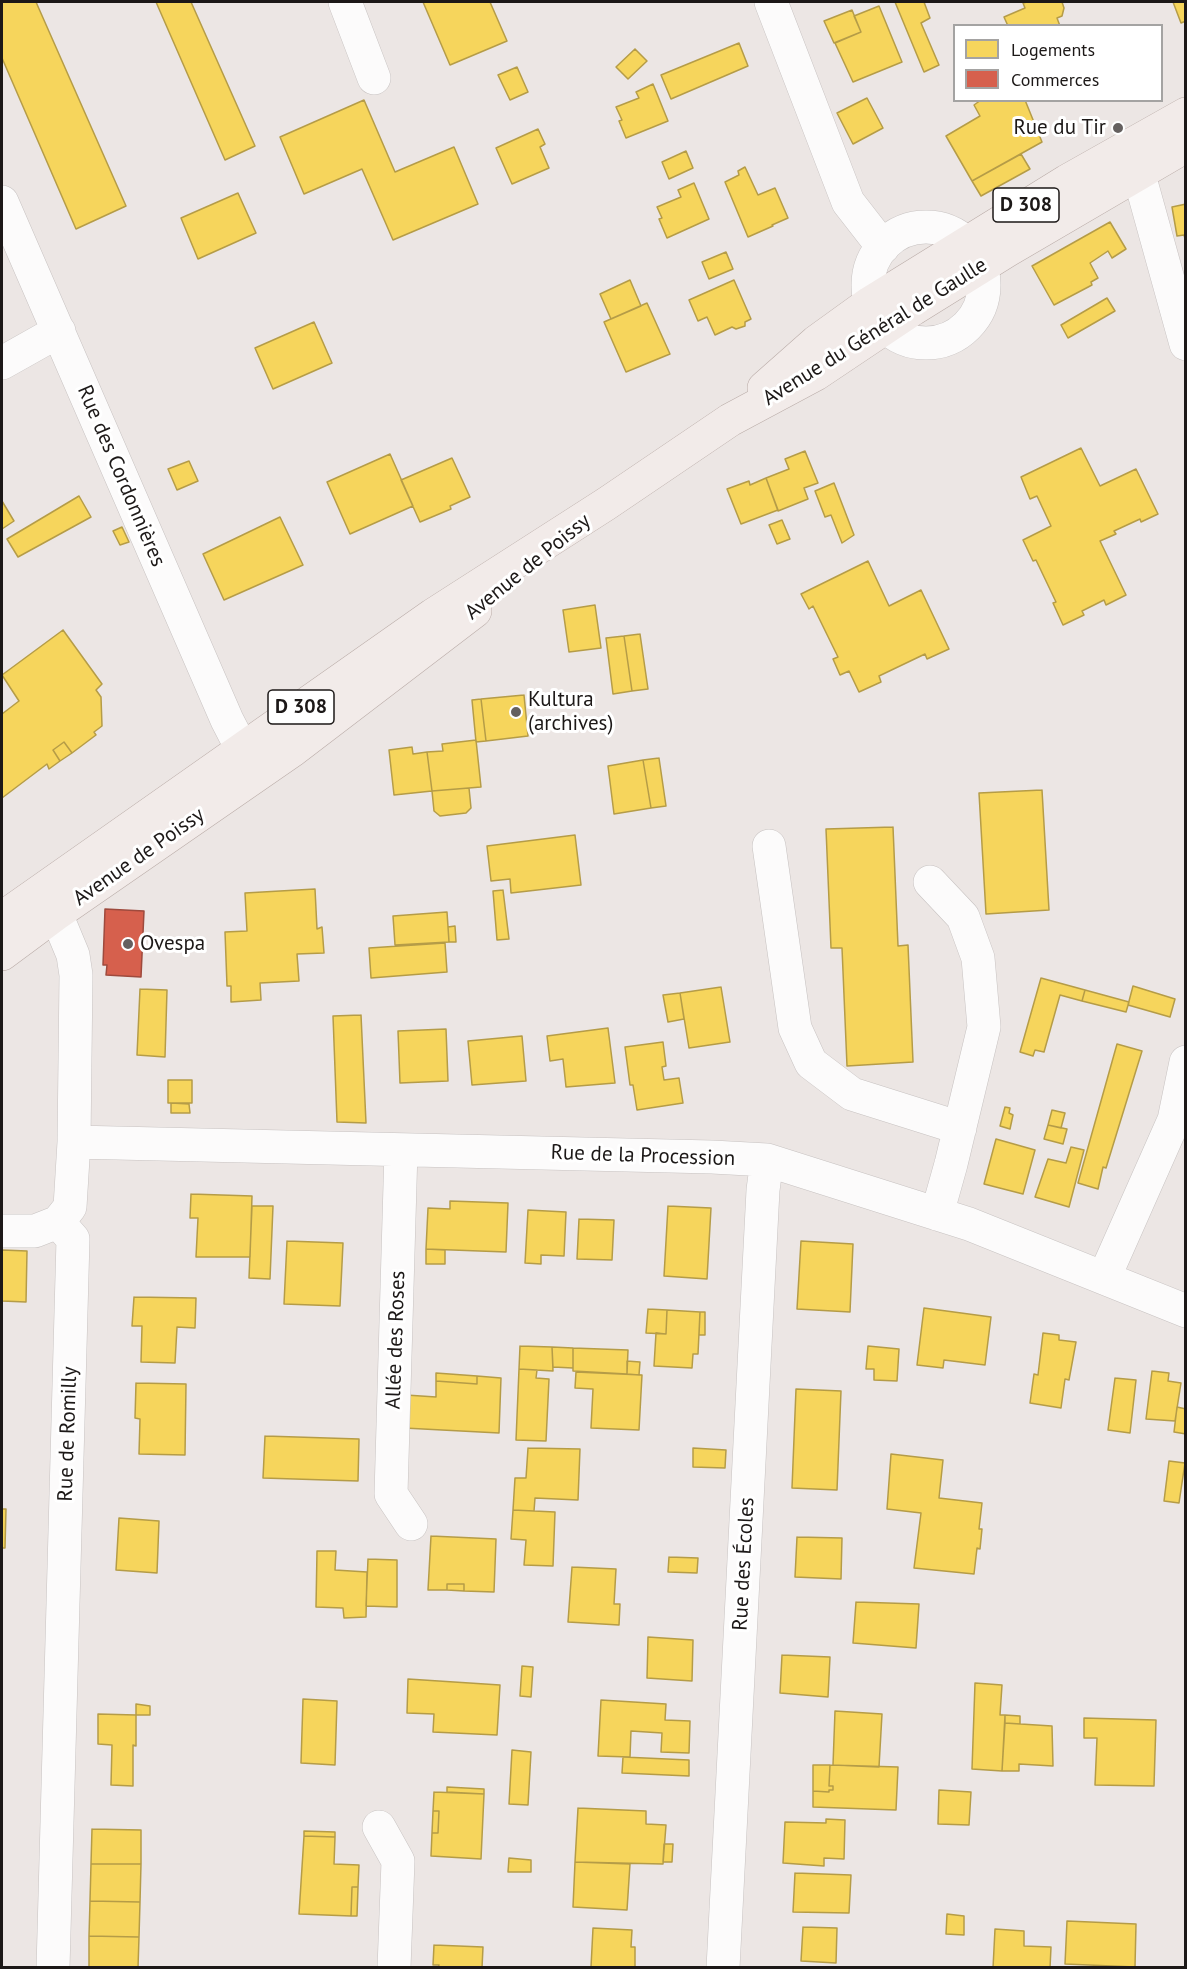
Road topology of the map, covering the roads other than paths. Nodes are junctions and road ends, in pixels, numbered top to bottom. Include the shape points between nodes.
1 (345, 2) edge
2 (771, 2) edge
3 (374, 78) dead end
4 (1185, 114) edge
5 (1185, 146) edge
6 (1134, 159) junction
7 (4, 216) edge
8 (883, 247) junction
9 (973, 255) junction
10 (878, 315) junction
11 (59, 331) junction
12 (1185, 344) edge
13 (2, 363) edge
14 (606, 504) joint
15 (250, 762) junction
16 (769, 846) dead end
17 (930, 882) dead end
18 (47, 904) junction
19 (2, 918) edge
20 (2, 954) edge
21 (1185, 1062) edge
22 (960, 1128) junction
23 (74, 1142) junction
24 (401, 1150) junction
25 (767, 1160) junction
26 (937, 1214) junction
27 (58, 1222) junction
28 (2, 1231) edge
29 (1104, 1278) junction
30 (1185, 1311) edge
31 (411, 1524) dead end
32 (379, 1827) dead end
33 (53, 1968) edge
34 (394, 1968) edge
35 (723, 1968) edge

1 - 3 street
2 - 8 street via 848,202
4 - 6 main road, Avenue du Général de Gaulle / D 308
5 - 6 main road, Avenue du Général de Gaulle / D 308
6 - 9 main road, Avenue du Général de Gaulle / D 308
6 - 12 street
7 - 11 street, Rue des Cordonnières
8 - 9 street via 910,229 927,228 958,236
8 - 10 street via 869,272 868,291
9 - 10 main road, Avenue du Général de Gaulle / D 308
9 - 10 street via 984,276 984,293 971,322 959,333 944,341 918,343 900,337
10 - 14 main road, Avenue du Général de Gaulle / D 308 via 816,374 730,420
11 - 13 street
11 - 15 street, Rue des Cordonnières via 227,720
14 - 15 main road, Avenue de Poissy / D 308 via 433,615
15 - 18 main road, Avenue de Poissy / D 308
16 - 22 street via 795,1028 811,1063 852,1094
17 - 22 street via 963,917 978,958 984,1027
18 - 19 main road, Avenue de Poissy / D 308
18 - 20 main road, Avenue de Poissy / D 308
18 - 23 street via 72,954 76,975 64,1030
21 - 29 street via 1174,1120
22 - 26 street
23 - 24 street, Rue de la Procession
23 - 27 street via 70,1207
24 - 25 street, Rue de la Procession
24 - 31 street, Allée des Roses via 391,1494
25 - 26 street, Rue de la Procession
25 - 35 street, Rue des Écoles
26 - 29 street, Rue de la Procession
27 - 28 street via 35,1231
27 - 33 street, Rue de Romilly via 73,1239
29 - 30 street, Rue de la Procession
32 - 34 street via 399,1861

